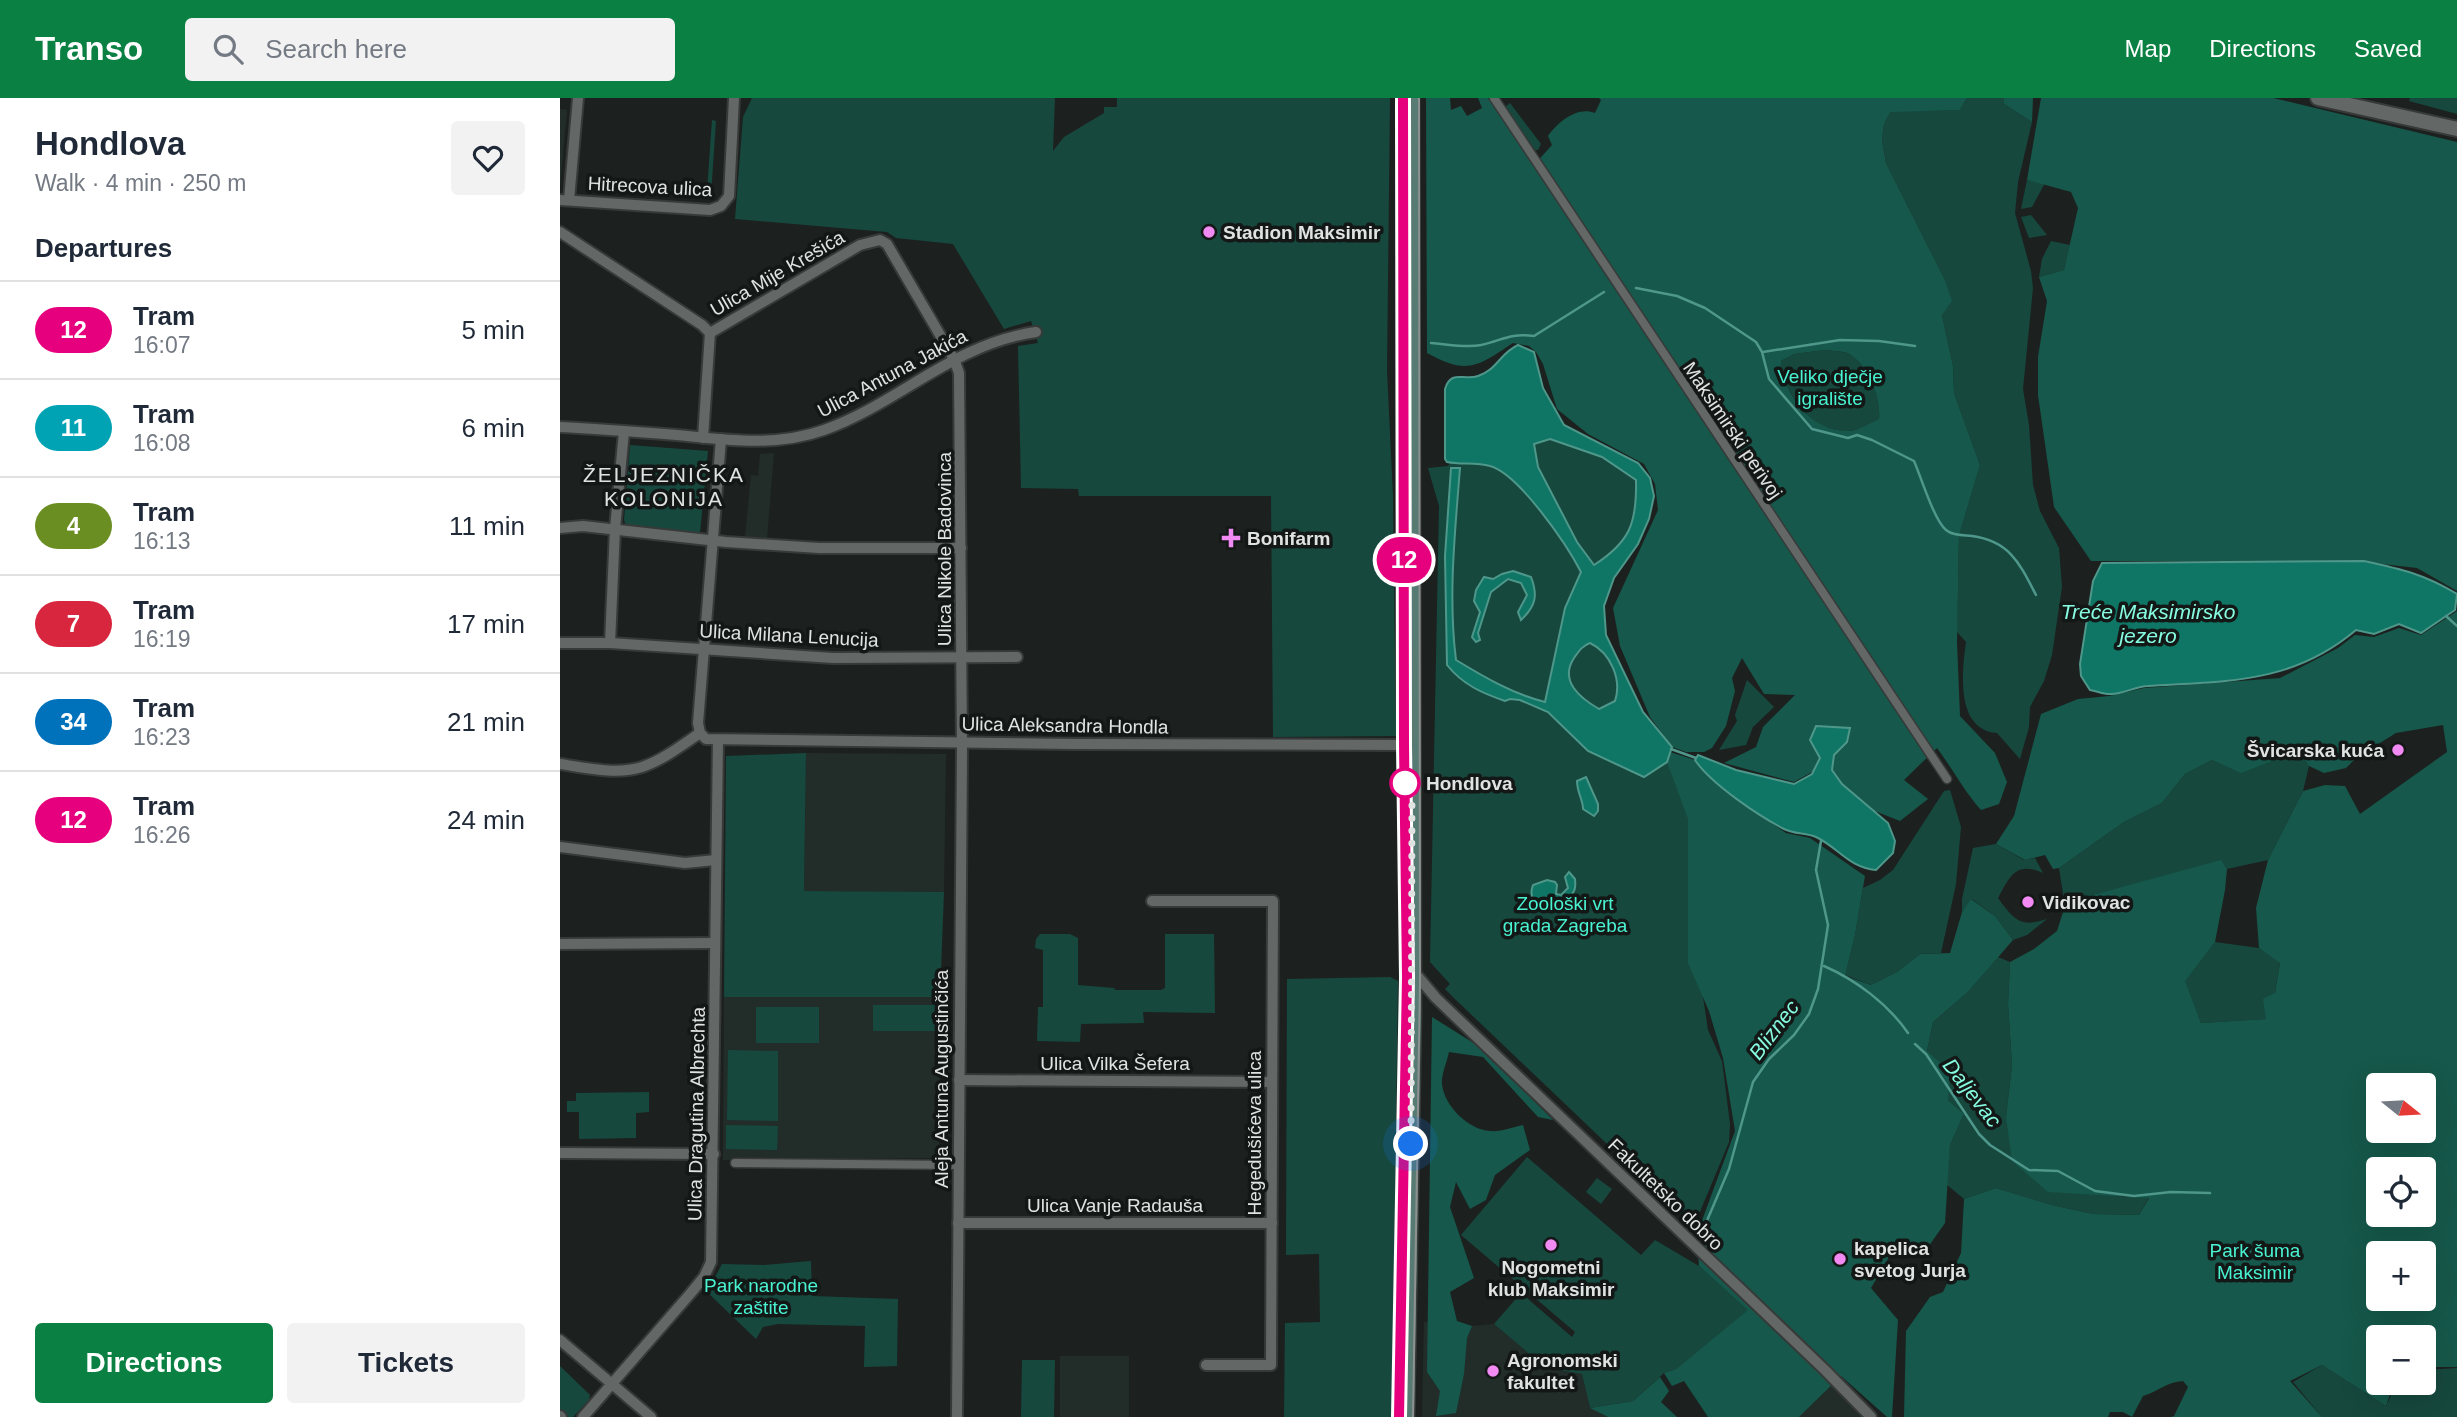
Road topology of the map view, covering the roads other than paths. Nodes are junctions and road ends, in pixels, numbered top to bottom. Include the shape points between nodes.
1 (578, 98) edge
2 (734, 98) edge
3 (1411, 98) edge
4 (1494, 98) edge
5 (2318, 98) edge
6 (2457, 129) edge
7 (565, 200) edge
8 (560, 232) edge
9 (874, 240) joint
10 (710, 332) junction
11 (1036, 332) dead end
12 (954, 359) junction
13 (560, 427) edge
14 (624, 431) junction
15 (703, 438) junction
16 (721, 439) junction
17 (560, 528) edge
18 (615, 529) junction
19 (712, 539) junction
20 (961, 548) junction
21 (560, 643) edge
22 (610, 643) junction
23 (704, 650) junction
24 (962, 657) junction
25 (1017, 657) dead end
26 (700, 733) junction
27 (718, 740) junction
28 (962, 741) junction
29 (1412, 745) junction
30 (560, 764) edge
31 (1947, 779) dead end
32 (560, 848) edge
33 (716, 860) junction
34 (1152, 901) dead end
35 (715, 943) junction
36 (560, 944) edge
37 (1412, 970) junction
38 (1436, 998) junction
39 (1413, 1010) junction
40 (959, 1080) junction
41 (1272, 1082) junction
42 (560, 1153) edge
43 (714, 1154) junction
44 (735, 1163) dead end
45 (959, 1165) junction
46 (958, 1223) junction
47 (1272, 1223) junction
48 (560, 1339) edge
49 (1206, 1364) dead end
50 (611, 1384) junction
51 (583, 1417) edge
52 (651, 1417) edge
53 (957, 1417) edge
54 (1406, 1417) edge
55 (1871, 1417) edge

1 - 7 street
2 - 7 street, Hitrecova ulica via 727,200 721,206 710,210
3 - 29 main road
4 - 31 street, Maksimirski perivoj
5 - 6 street
8 - 10 street, Ulica Mije Krešića
9 - 10 street, Ulica Mije Krešića
9 - 12 street, Ulica Nikole Badovinca via 887,244
10 - 15 street
11 - 12 street, Ulica Antuna Jakića via 1006,337
12 - 16 street, Ulica Antuna Jakića via 823,430 772,441
12 - 20 street, Ulica Nikole Badovinca via 961,383
13 - 14 street, Ulica Antuna Jakića
14 - 15 street, Ulica Antuna Jakića
14 - 18 street
15 - 16 street, Ulica Antuna Jakića
16 - 19 street
17 - 18 street
18 - 19 street
18 - 22 street
19 - 20 street via 839,549
19 - 23 street
20 - 24 street, Ulica Nikole Badovinca
21 - 22 street, Ulica Milana Lenucija
22 - 23 street, Ulica Milana Lenucija
23 - 24 street, Ulica Milana Lenucija via 833,658
23 - 26 street
24 - 25 street, Ulica Milana Lenucija
24 - 28 street, Ulica Nikole Badovinca
26 - 27 street
26 - 30 street via 641,767 603,770
27 - 28 street, Ulica Aleksandra Hondla
27 - 33 street, Ulica Dragutina Albrechta
28 - 29 street, Ulica Aleksandra Hondla
28 - 40 street, Aleja Antuna Augustinčića
29 - 37 main road
32 - 33 street via 685,863
33 - 35 street, Ulica Dragutina Albrechta
34 - 41 street, Hegedušićeva ulica via 1273,901
35 - 36 street
35 - 43 street, Ulica Dragutina Albrechta
37 - 38 street, Fakultetsko dobro
37 - 39 main road
38 - 39 street via 1420,1002
38 - 55 street, Fakultetsko dobro
39 - 54 main road
40 - 41 street, Ulica Vilka Šefera
40 - 45 street, Aleja Antuna Augustinčića
41 - 47 street, Hegedušićeva ulica
42 - 43 street
43 - 50 street, Ulica Dragutina Albrechta via 709,1267
44 - 45 street
45 - 46 street, Aleja Antuna Augustinčića
46 - 47 street, Ulica Vanje Radauša
46 - 53 street, Aleja Antuna Augustinčića
47 - 49 street, Hegedušićeva ulica via 1271,1365
48 - 50 street
50 - 51 street, Ulica Dragutina Albrechta
50 - 52 street

